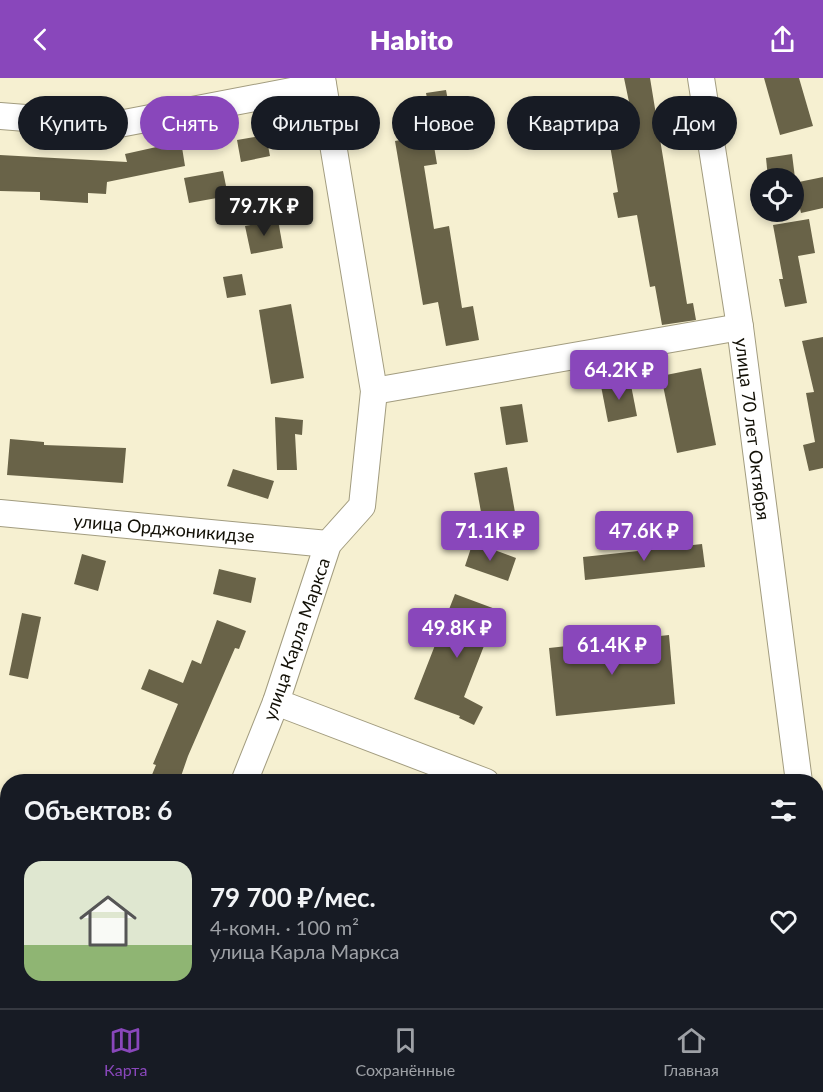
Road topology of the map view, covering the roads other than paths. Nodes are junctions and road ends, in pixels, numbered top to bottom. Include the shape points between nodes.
1 (701, 78) edge
2 (322, 82) edge
3 (0, 116) edge
4 (740, 327) junction
5 (374, 391) junction
6 (0, 513) edge
7 (328, 544) junction
8 (276, 702) junction
9 (247, 774) edge
10 (465, 774) edge
11 (797, 774) edge

1 - 4 street, улица 70 лет Октября
2 - 3 street via 114,125
2 - 5 street, улица Карла Маркса
4 - 5 street
4 - 11 street, улица 70 лет Октября
5 - 7 street, улица Карла Маркса via 362,506
6 - 7 street, улица Орджоникидзе
7 - 8 street, улица Карла Маркса
8 - 9 street, улица Карла Маркса
8 - 10 street

